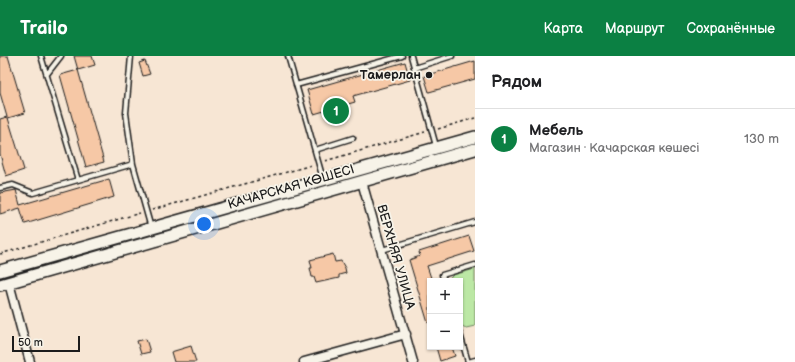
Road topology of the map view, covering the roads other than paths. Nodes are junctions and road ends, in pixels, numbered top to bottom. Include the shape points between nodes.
1 (41, 56) edge
2 (61, 56) edge
3 (131, 56) edge
4 (288, 56) edge
5 (402, 56) edge
6 (411, 56) edge
7 (452, 56) edge
8 (414, 68) junction
9 (47, 74) junction
10 (296, 85) junction
11 (475, 137) edge
12 (353, 138) dead end
13 (436, 148) junction
14 (475, 149) edge
15 (315, 150) junction
16 (133, 164) junction
17 (78, 180) junction
18 (324, 180) junction
19 (362, 182) junction
20 (0, 188) edge
21 (262, 197) junction
22 (266, 209) junction
23 (475, 222) edge
24 (151, 228) junction
25 (382, 250) junction
26 (475, 265) edge
27 (0, 271) edge
28 (443, 278) edge
29 (4, 284) edge
30 (406, 334) junction
31 (463, 344) edge
32 (475, 360) edge
33 (30, 362) edge
34 (304, 362) edge
35 (413, 362) edge
36 (468, 362) edge

1 - 9 lane
2 - 9 lane
3 - 16 lane via 126,113
4 - 10 lane
5 - 10 lane
6 - 8 lane
7 - 8 lane
8 - 13 lane
9 - 17 lane
10 - 15 lane
11 - 13 main road, КАЧАРСКАЯ КӨШЕСІ
12 - 15 lane
13 - 18 main road, КАЧАРСКАЯ КӨШЕСІ
14 - 19 main road, КАЧАРСКАЯ КӨШЕСІ
15 - 18 lane
16 - 17 lane
16 - 24 lane
17 - 20 lane via 33,193 13,185
18 - 21 main road, КАЧАРСКАЯ КӨШЕСІ
19 - 22 main road, КАЧАРСКАЯ КӨШЕСІ
19 - 25 street, ВЕРХНЯЯ УЛИЦА
21 - 22 street
21 - 24 main road, КАЧАРСКАЯ КӨШЕСІ
22 - 29 main road, КАЧАРСКАЯ КӨШЕСІ
23 - 25 lane
24 - 27 main road, КАЧАРСКАЯ КӨШЕСІ
25 - 30 street, ВЕРХНЯЯ УЛИЦА
26 - 28 lane via 442,275
29 - 33 street
30 - 34 street
30 - 35 street, ВЕРХНЯЯ УЛИЦА
31 - 36 lane
32 - 36 lane

